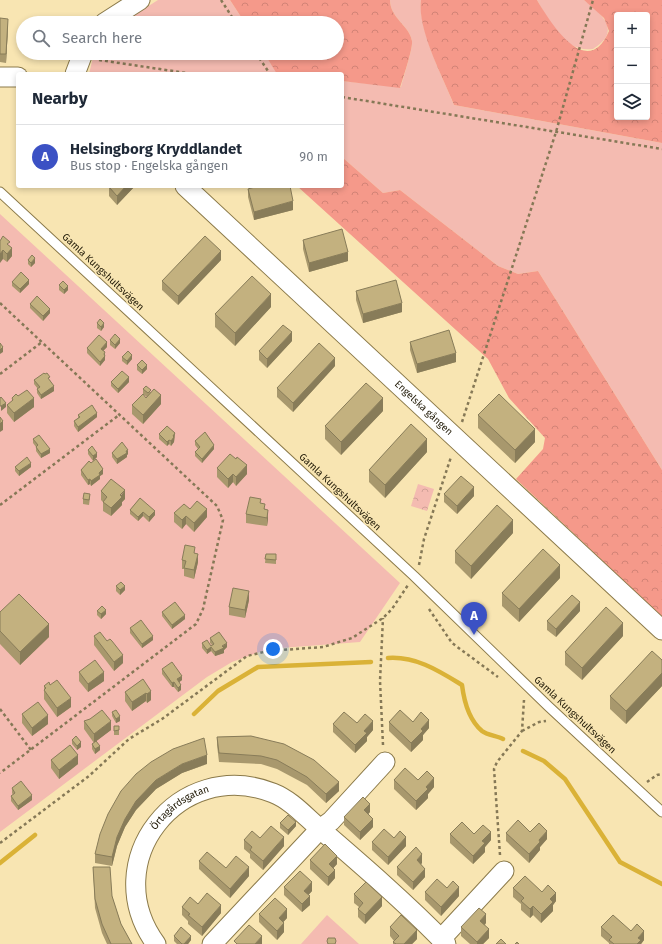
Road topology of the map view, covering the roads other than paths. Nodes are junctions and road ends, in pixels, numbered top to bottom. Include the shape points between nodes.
1 (140, 0) edge
2 (115, 16) edge
3 (87, 60) edge
4 (77, 72) edge
5 (0, 77) edge
6 (16, 77) edge
7 (187, 188) edge
8 (0, 192) edge
9 (662, 630) edge
10 (385, 762) road end
11 (662, 812) edge
12 (320, 829) junction
13 (504, 871) road end
14 (443, 942) edge
15 (156, 944) edge
16 (212, 944) edge

1 - 2 street
3 - 4 street
5 - 6 street
7 - 9 street, Engelska gången
8 - 11 lane, Gamla Kungshultsvägen via 414,576
10 - 12 street via 331,821
12 - 14 street, Örtagårdsgatan
12 - 15 street, Örtagårdsgatan via 284,798 255,788 227,786 207,789 176,804 149,833 137,865 135,883 138,906
12 - 16 street
13 - 14 street, Örtagårdsgatan

